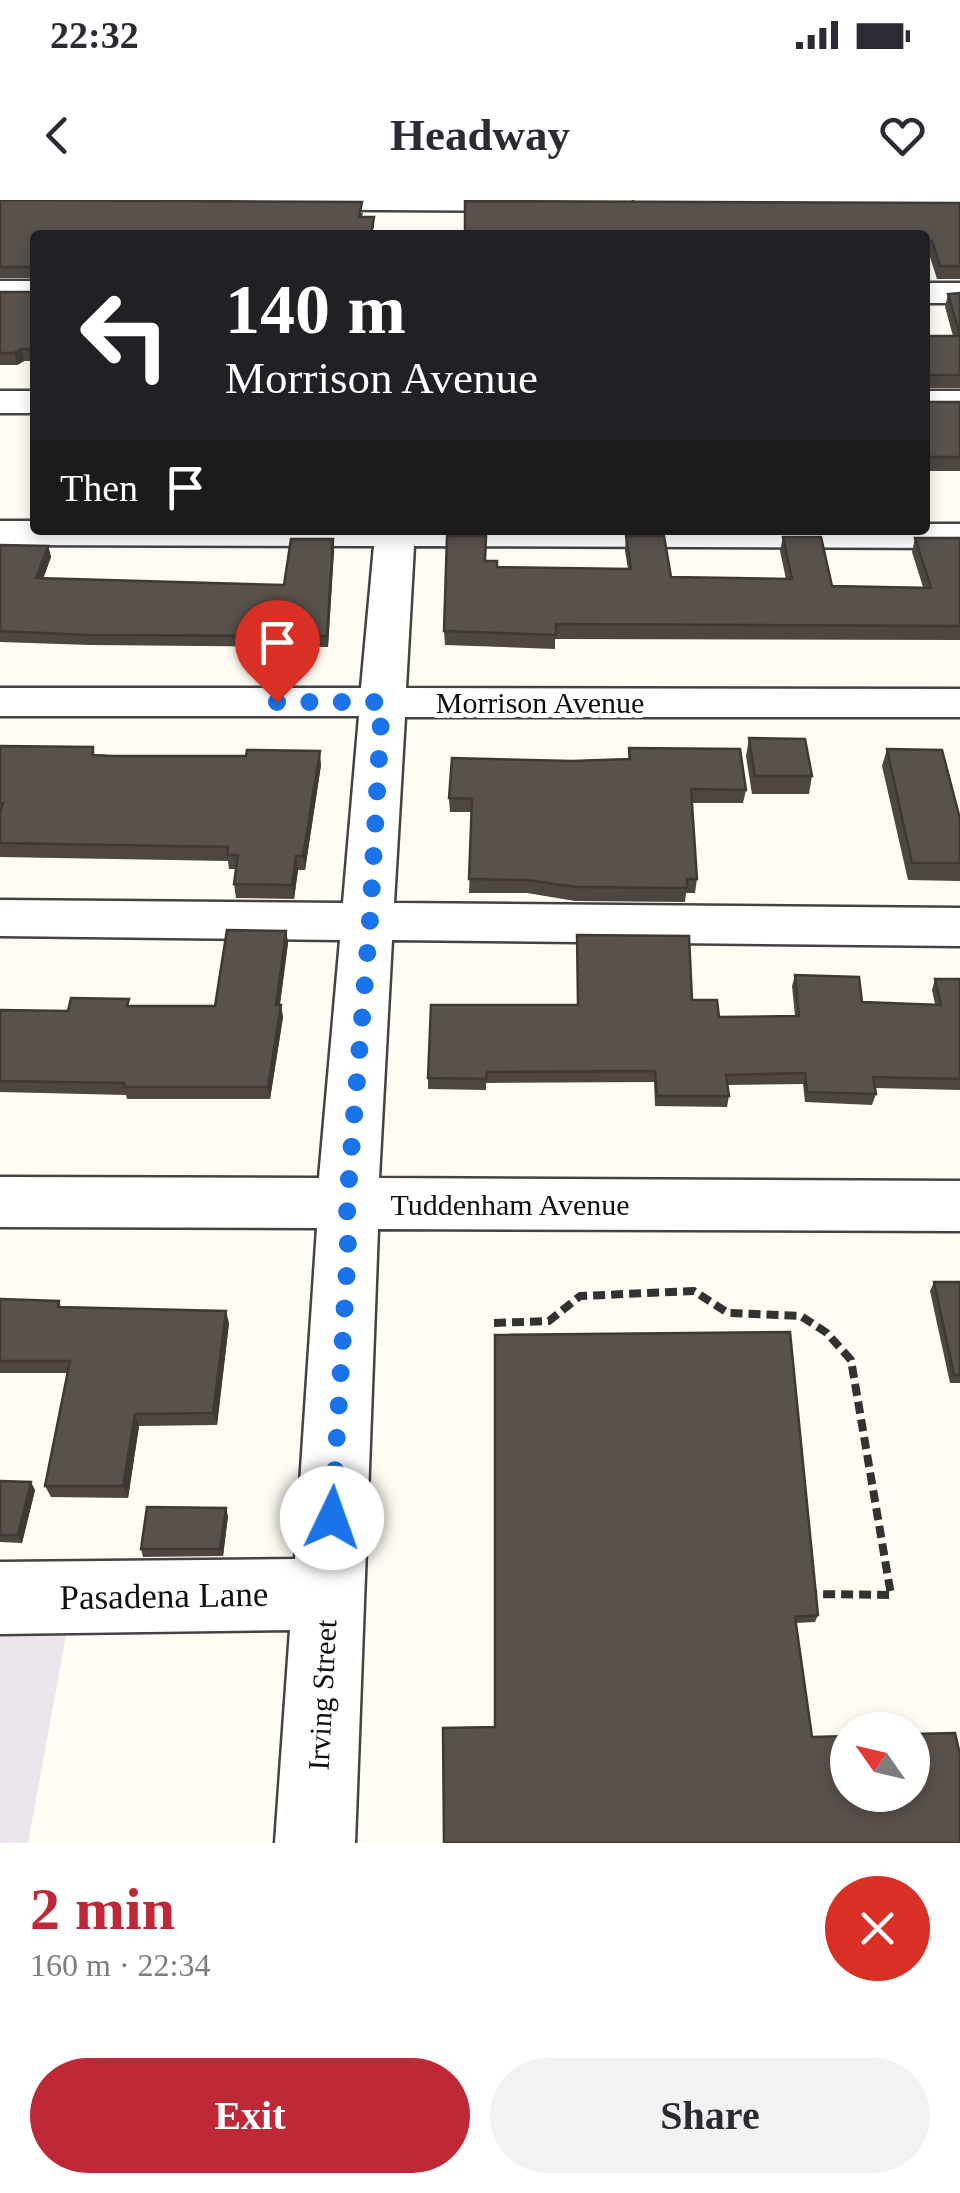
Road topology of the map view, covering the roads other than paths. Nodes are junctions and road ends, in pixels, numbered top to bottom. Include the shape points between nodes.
1 (203, 200) edge
2 (416, 201) edge
3 (574, 202) edge
4 (612, 202) edge
5 (960, 203) edge
6 (414, 230) edge
7 (0, 292) edge
8 (30, 292) edge
9 (930, 293) edge
10 (960, 293) edge
11 (0, 402) edge
12 (30, 402) edge
13 (930, 402) edge
14 (960, 402) edge
15 (0, 534) edge
16 (30, 534) edge
17 (395, 535) edge
18 (819, 535) edge
19 (960, 536) edge
20 (0, 702) edge
21 (382, 702) junction
22 (960, 703) edge
23 (0, 918) edge
24 (370, 920) junction
25 (960, 927) edge
26 (0, 1202) edge
27 (347, 1203) junction
28 (960, 1206) edge
29 (328, 1594) junction
30 (0, 1598) edge
31 (315, 1843) edge

1 - 2 street
2 - 3 street
2 - 6 street
4 - 5 street
7 - 8 street
9 - 10 street
11 - 12 street
13 - 14 street
15 - 16 street
17 - 21 street, Irving Street
18 - 19 street
20 - 21 street, Morrison Avenue
21 - 22 street, Morrison Avenue
21 - 24 street, Irving Street
23 - 24 street
24 - 25 street
24 - 27 street, Irving Street
26 - 27 street, Tuddenham Avenue
27 - 28 street, Tuddenham Avenue
27 - 29 street, Irving Street
29 - 30 street, Pasadena Lane
29 - 31 street, Irving Street

